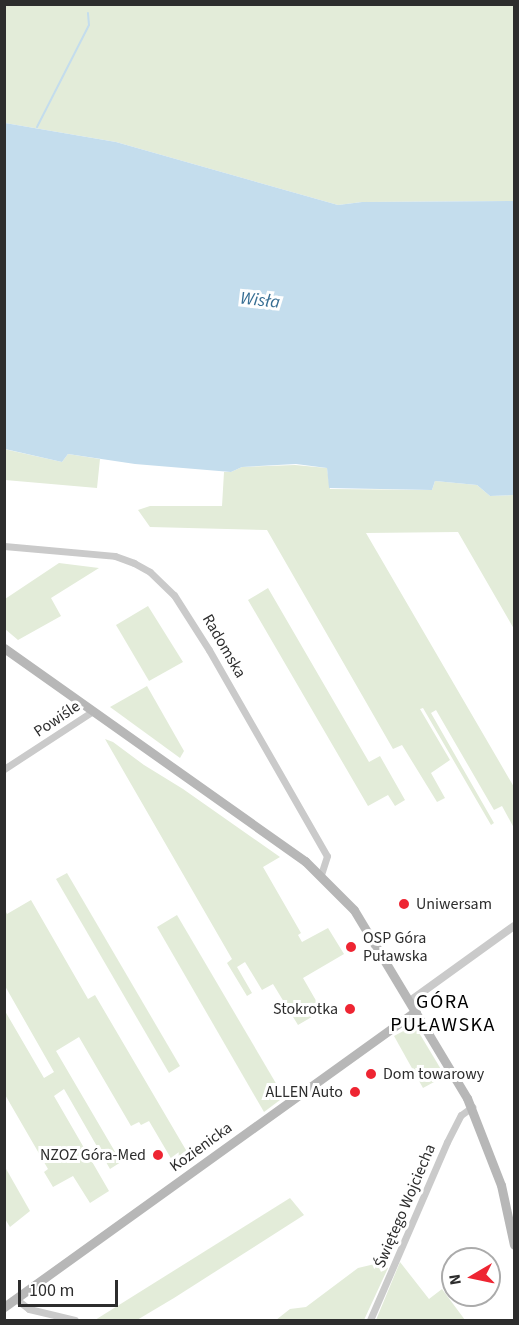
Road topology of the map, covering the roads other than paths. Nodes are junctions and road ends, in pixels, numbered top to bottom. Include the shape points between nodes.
1 (4, 546) edge
2 (4, 648) edge
3 (93, 711) junction
4 (4, 769) edge
5 (321, 874) junction
6 (514, 926) edge
7 (410, 1001) junction
8 (416, 1011) junction
9 (472, 1107) junction
10 (514, 1245) edge
11 (16, 1299) junction
12 (4, 1307) edge
13 (75, 1320) edge
14 (370, 1320) edge

1 - 5 street, Radomska via 115,556 150,572 174,595 327,856
2 - 3 main road
3 - 4 street, Powiśle
3 - 5 main road
5 - 7 main road via 360,918
6 - 7 street
7 - 8 main road
8 - 9 main road
8 - 11 main road, Kozienicka
9 - 10 main road via 501,1185
9 - 14 street, Świętego Wojciecha via 461,1115 447,1142
11 - 12 main road, Kozienicka
11 - 13 street via 29,1309

